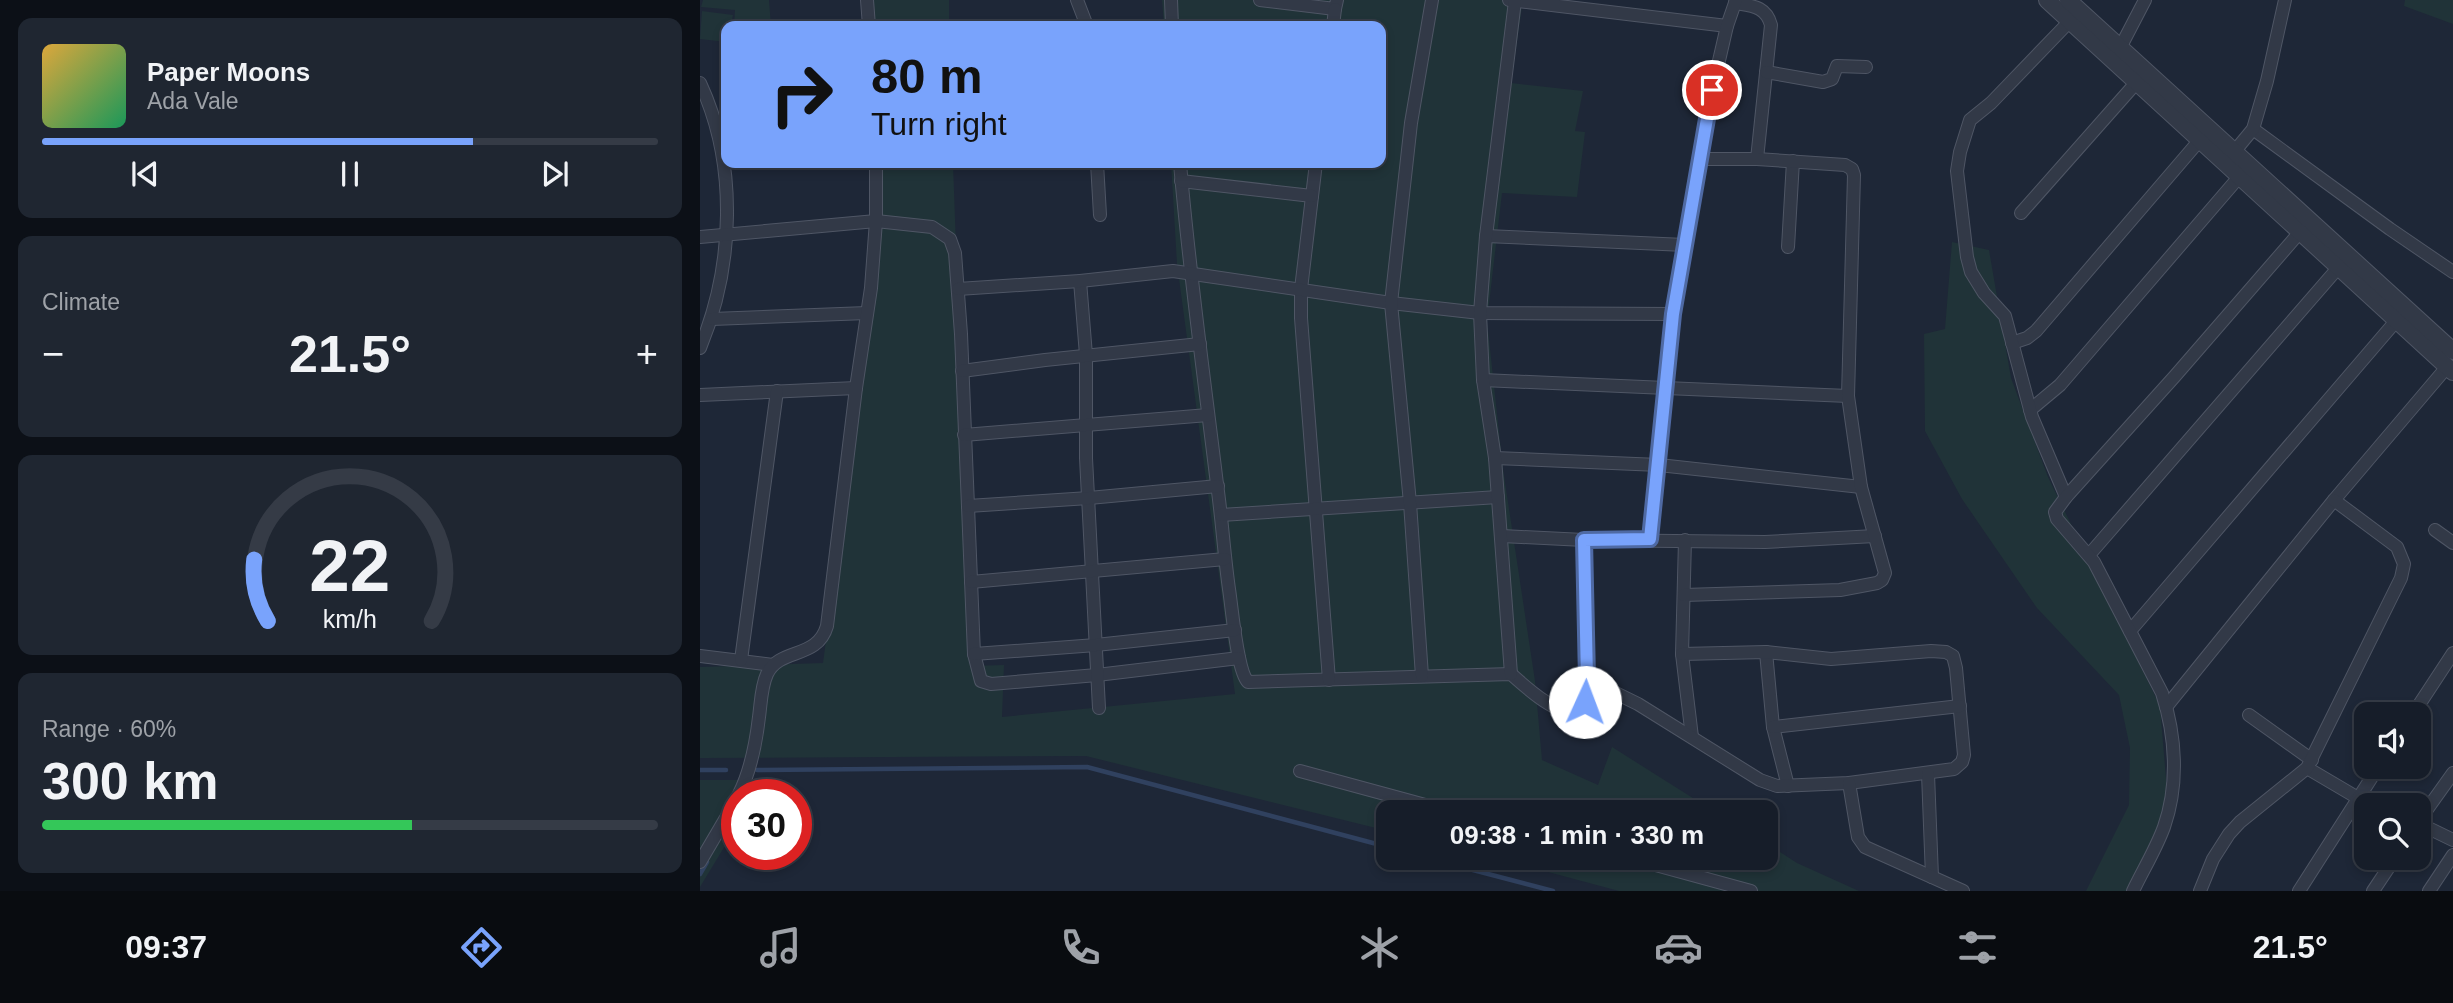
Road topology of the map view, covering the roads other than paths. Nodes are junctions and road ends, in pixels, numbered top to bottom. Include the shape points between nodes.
1 (867, 0) edge
2 (1077, 0) edge
3 (1171, 0) edge
4 (1261, 0) edge
5 (1432, 0) edge
6 (2047, 0) edge
7 (2068, 0) edge
8 (2145, 0) edge
9 (2285, 0) edge
10 (1511, 1) edge
11 (1735, 1) edge
12 (1336, 4) edge
13 (869, 21) edge
14 (1085, 21) edge
15 (1172, 21) edge
16 (2070, 21) junction
17 (1727, 26) junction
18 (2120, 48) junction
19 (1866, 67) dead end
20 (1766, 72) junction
21 (700, 83) edge
22 (2136, 83) junction
23 (2253, 129) junction
24 (2199, 141) junction
25 (721, 142) edge
26 (2230, 158) junction
27 (1699, 159) junction
28 (1757, 159) junction
29 (1793, 161) junction
30 (725, 168) edge
31 (876, 168) edge
32 (1097, 168) edge
33 (1180, 168) edge
34 (1315, 168) edge
35 (2239, 177) junction
36 (1181, 181) junction
37 (1312, 196) junction
38 (2021, 213) dead end
39 (1100, 215) dead end
40 (876, 221) junction
41 (2300, 232) junction
42 (727, 236) junction
43 (1486, 236) junction
44 (700, 237) edge
45 (1685, 245) junction
46 (1788, 247) dead end
47 (2338, 268) junction
48 (1189, 272) junction
49 (2453, 272) edge
50 (1080, 281) junction
51 (958, 289) junction
52 (1301, 289) junction
53 (1391, 303) junction
54 (867, 313) junction
55 (1480, 313) junction
56 (1673, 314) junction
57 (712, 319) junction
58 (2396, 321) junction
59 (1200, 344) junction
60 (2012, 344) junction
61 (700, 348) edge
62 (2453, 351) edge
63 (1086, 355) junction
64 (2450, 370) edge
65 (962, 371) junction
66 (1483, 380) junction
67 (1665, 387) junction
68 (856, 388) junction
69 (777, 391) junction
70 (700, 395) edge
71 (1847, 396) junction
72 (2030, 410) junction
73 (1208, 415) junction
74 (1086, 425) junction
75 (964, 435) junction
76 (1495, 458) junction
77 (1659, 465) junction
78 (1218, 486) junction
79 (1861, 486) junction
80 (1498, 497) junction
81 (2066, 497) junction
82 (1089, 498) junction
83 (2334, 500) junction
84 (1410, 503) junction
85 (968, 506) junction
86 (1315, 509) junction
87 (1220, 515) junction
88 (2435, 530) dead end
89 (1502, 536) junction
90 (1875, 536) junction
91 (1650, 539) junction
92 (1584, 540) junction
93 (1685, 540) junction
94 (2453, 543) edge
95 (2089, 555) junction
96 (1225, 559) junction
97 (1093, 572) junction
98 (971, 582) junction
99 (1684, 595) junction
100 (1235, 630) junction
101 (2130, 631) junction
102 (1096, 645) junction
103 (1766, 652) junction
104 (2453, 653) edge
105 (974, 654) junction
106 (1682, 654) junction
107 (700, 656) edge
108 (1239, 658) junction
109 (741, 660) junction
110 (773, 665) junction
111 (1511, 674) junction
112 (1097, 675) junction
113 (1422, 676) junction
114 (1587, 679) junction
115 (1329, 680) junction
116 (2421, 702) edge
117 (1960, 706) junction
118 (2166, 707) junction
119 (1099, 708) dead end
120 (2249, 715) dead end
121 (1773, 727) junction
122 (1692, 737) junction
123 (2309, 764) junction
124 (1300, 771) dead end
125 (2453, 773) edge
126 (1928, 774) junction
127 (745, 779) edge
128 (1849, 783) junction
129 (1788, 786) junction
130 (2354, 796) edge
131 (1407, 800) edge
132 (2431, 804) edge
133 (2354, 805) edge
134 (721, 826) edge
135 (2431, 829) edge
136 (2453, 840) edge
137 (2453, 855) edge
138 (700, 862) edge
139 (1674, 870) edge
140 (2387, 870) edge
141 (1932, 877) junction
142 (1751, 891) edge
143 (1963, 891) edge
144 (2133, 891) edge
145 (2200, 891) edge
146 (2299, 891) edge
147 (2373, 891) edge
148 (2429, 891) edge

1 - 13 street
2 - 14 street
3 - 15 street
4 - 12 street
5 - 53 street via 1411,123
6 - 16 street
7 - 18 street
8 - 18 street
9 - 23 street
10 - 17 street
10 - 43 street
11 - 17 street
11 - 20 street via 1761,8 1769,17
16 - 22 street
16 - 60 street via 1970,121 1960,152 1957,179 1967,257 1976,282 2005,316
17 - 27 street
18 - 26 street
19 - 20 street via 1837,66 1832,79 1823,82
20 - 28 street
21 - 25 street
22 - 24 street
22 - 38 street
23 - 26 street
23 - 49 street
24 - 26 street
24 - 60 street via 2036,331
26 - 35 street
26 - 62 street
27 - 28 street
27 - 45 street
28 - 29 street
29 - 46 street
29 - 71 street via 1845,165 1854,175
30 - 42 street
31 - 40 street
32 - 39 street
33 - 36 street
34 - 37 street
35 - 41 street
35 - 72 street via 2060,385
36 - 37 street
36 - 48 street
37 - 52 street
40 - 42 street
40 - 51 street via 942,232 954,247
40 - 54 street
41 - 47 street
41 - 81 street
42 - 44 street
42 - 57 street
43 - 45 street
43 - 55 street
45 - 56 street
47 - 58 street
47 - 95 street
48 - 50 street
48 - 52 street
48 - 59 street
50 - 51 street
50 - 63 street
51 - 65 street
52 - 53 street
52 - 86 street
53 - 55 street
53 - 84 street
54 - 57 street
54 - 68 street
55 - 56 street
55 - 66 street
56 - 67 street
57 - 61 street
58 - 64 street
58 - 101 street
59 - 63 street
59 - 73 street
60 - 72 street
63 - 65 street
63 - 74 street
64 - 83 street
65 - 75 street
66 - 67 street
66 - 76 street
67 - 71 street
67 - 77 street
68 - 69 street
68 - 110 street via 825,632 811,648
69 - 70 street
69 - 109 street
71 - 79 street
72 - 81 street
73 - 74 street
73 - 78 street
74 - 75 street
74 - 82 street
75 - 85 street
76 - 77 street
76 - 80 street
77 - 79 street
77 - 91 street
78 - 82 street
78 - 87 street
79 - 90 street
80 - 84 street
80 - 89 street
81 - 95 street via 2056,508 2057,519
82 - 85 street
82 - 97 street
83 - 118 street
83 - 123 street via 2397,547 2404,564 2401,579
84 - 86 street
84 - 113 street
85 - 98 street
86 - 87 street
86 - 115 street
87 - 96 street
88 - 94 street
89 - 92 street
89 - 111 street
90 - 93 street via 1765,542
90 - 99 street via 1885,573 1877,583 1840,590
91 - 92 street
91 - 93 street
92 - 114 street
93 - 99 street
95 - 101 street
96 - 97 street
96 - 100 street
97 - 98 street
97 - 102 street
98 - 105 street
99 - 106 street
100 - 102 street
100 - 108 street
101 - 118 street
102 - 105 street
102 - 112 street
103 - 106 street
103 - 117 street via 1831,659 1946,652 1953,656
103 - 121 street
104 - 116 street
105 - 112 street via 979,678 991,684
106 - 122 street
107 - 109 street
108 - 112 street
108 - 115 street via 1248,682
109 - 110 street
110 - 127 street via 766,677
111 - 113 street
111 - 114 street via 1532,693 1578,714 1583,711
112 - 119 street
113 - 115 street
114 - 122 street
117 - 121 street
117 - 126 street via 1962,762 1954,769
118 - 144 street via 2173,749 2172,800 2164,829
120 - 123 street
121 - 129 street
122 - 129 street via 1760,780
123 - 130 street
123 - 145 street via 2229,834
124 - 131 street
125 - 132 street
126 - 128 street
126 - 141 street
128 - 129 street
128 - 141 street via 1860,842
133 - 146 street
134 - 138 street
135 - 136 street
137 - 148 street
139 - 142 street
140 - 147 street
141 - 143 street

